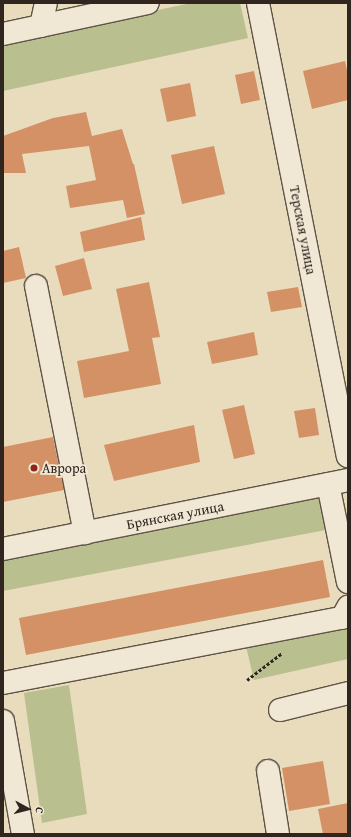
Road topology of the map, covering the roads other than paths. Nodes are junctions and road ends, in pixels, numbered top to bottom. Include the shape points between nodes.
1 (46, 3) edge
2 (148, 3) edge
3 (258, 3) edge
4 (41, 26) junction
5 (3, 34) edge
6 (36, 286) dead end
7 (348, 456) edge
8 (342, 483) edge
9 (85, 533) junction
10 (3, 549) edge
11 (348, 582) edge
12 (348, 607) edge
13 (3, 683) edge
14 (348, 693) edge
15 (280, 710) dead end
16 (3, 721) edge
17 (268, 771) dead end
18 (23, 834) edge
19 (278, 834) edge

1 - 4 street
2 - 4 street
3 - 7 street, Терская улица
4 - 5 street
6 - 9 street
8 - 9 street, Брянская улица
8 - 11 street
9 - 10 street, Брянская улица
12 - 13 street via 342,618
14 - 15 street
16 - 18 street
17 - 19 street

